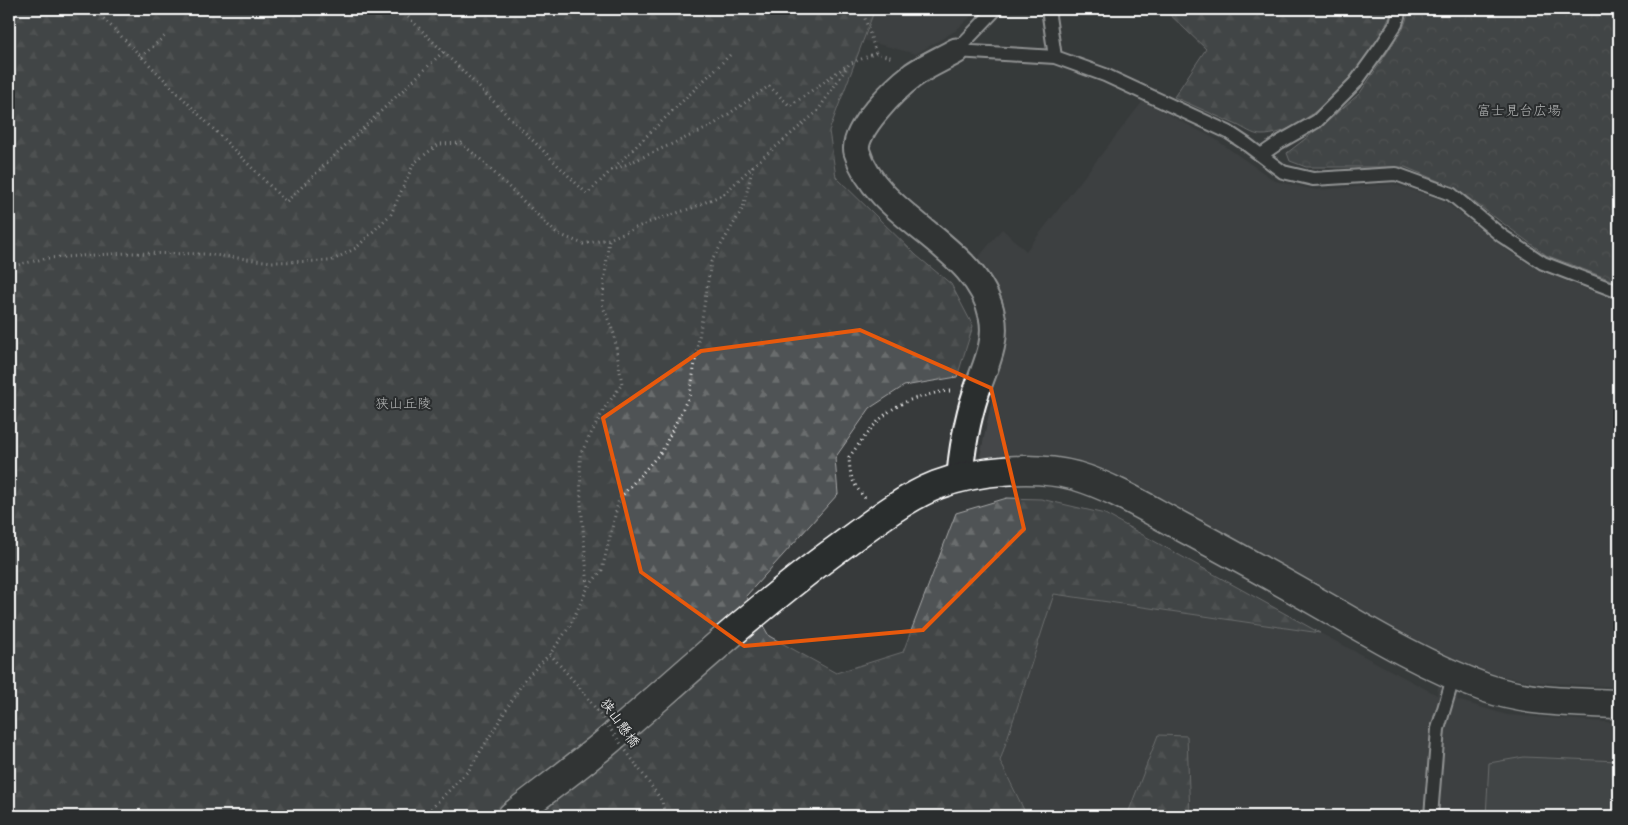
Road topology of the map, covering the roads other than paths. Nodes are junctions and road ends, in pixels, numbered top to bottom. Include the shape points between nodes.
1 (996, 9) edge
2 (1048, 9) edge
3 (1400, 9) edge
4 (956, 51) junction
5 (1055, 57) junction
6 (1261, 155) junction
7 (1619, 292) edge
8 (960, 478) junction
9 (1454, 675) junction
10 (1619, 704) edge
11 (512, 816) edge
12 (1431, 816) edge

1 - 4 lane
2 - 5 lane
3 - 6 lane via 1396,24 1355,83 1317,120
4 - 5 lane
4 - 8 street via 913,75 877,109 858,139 857,151 881,192 958,258 986,297 992,315 994,340 975,395
5 - 6 lane via 1104,75 1228,132
6 - 7 lane via 1283,172 1313,179 1396,174 1450,194 1502,236 1543,263
8 - 9 street via 994,472 1040,471 1072,475 1104,486 1241,558 1390,644
8 - 11 street via 920,493 814,566 604,744
9 - 10 street via 1522,698
9 - 12 lane via 1438,729

